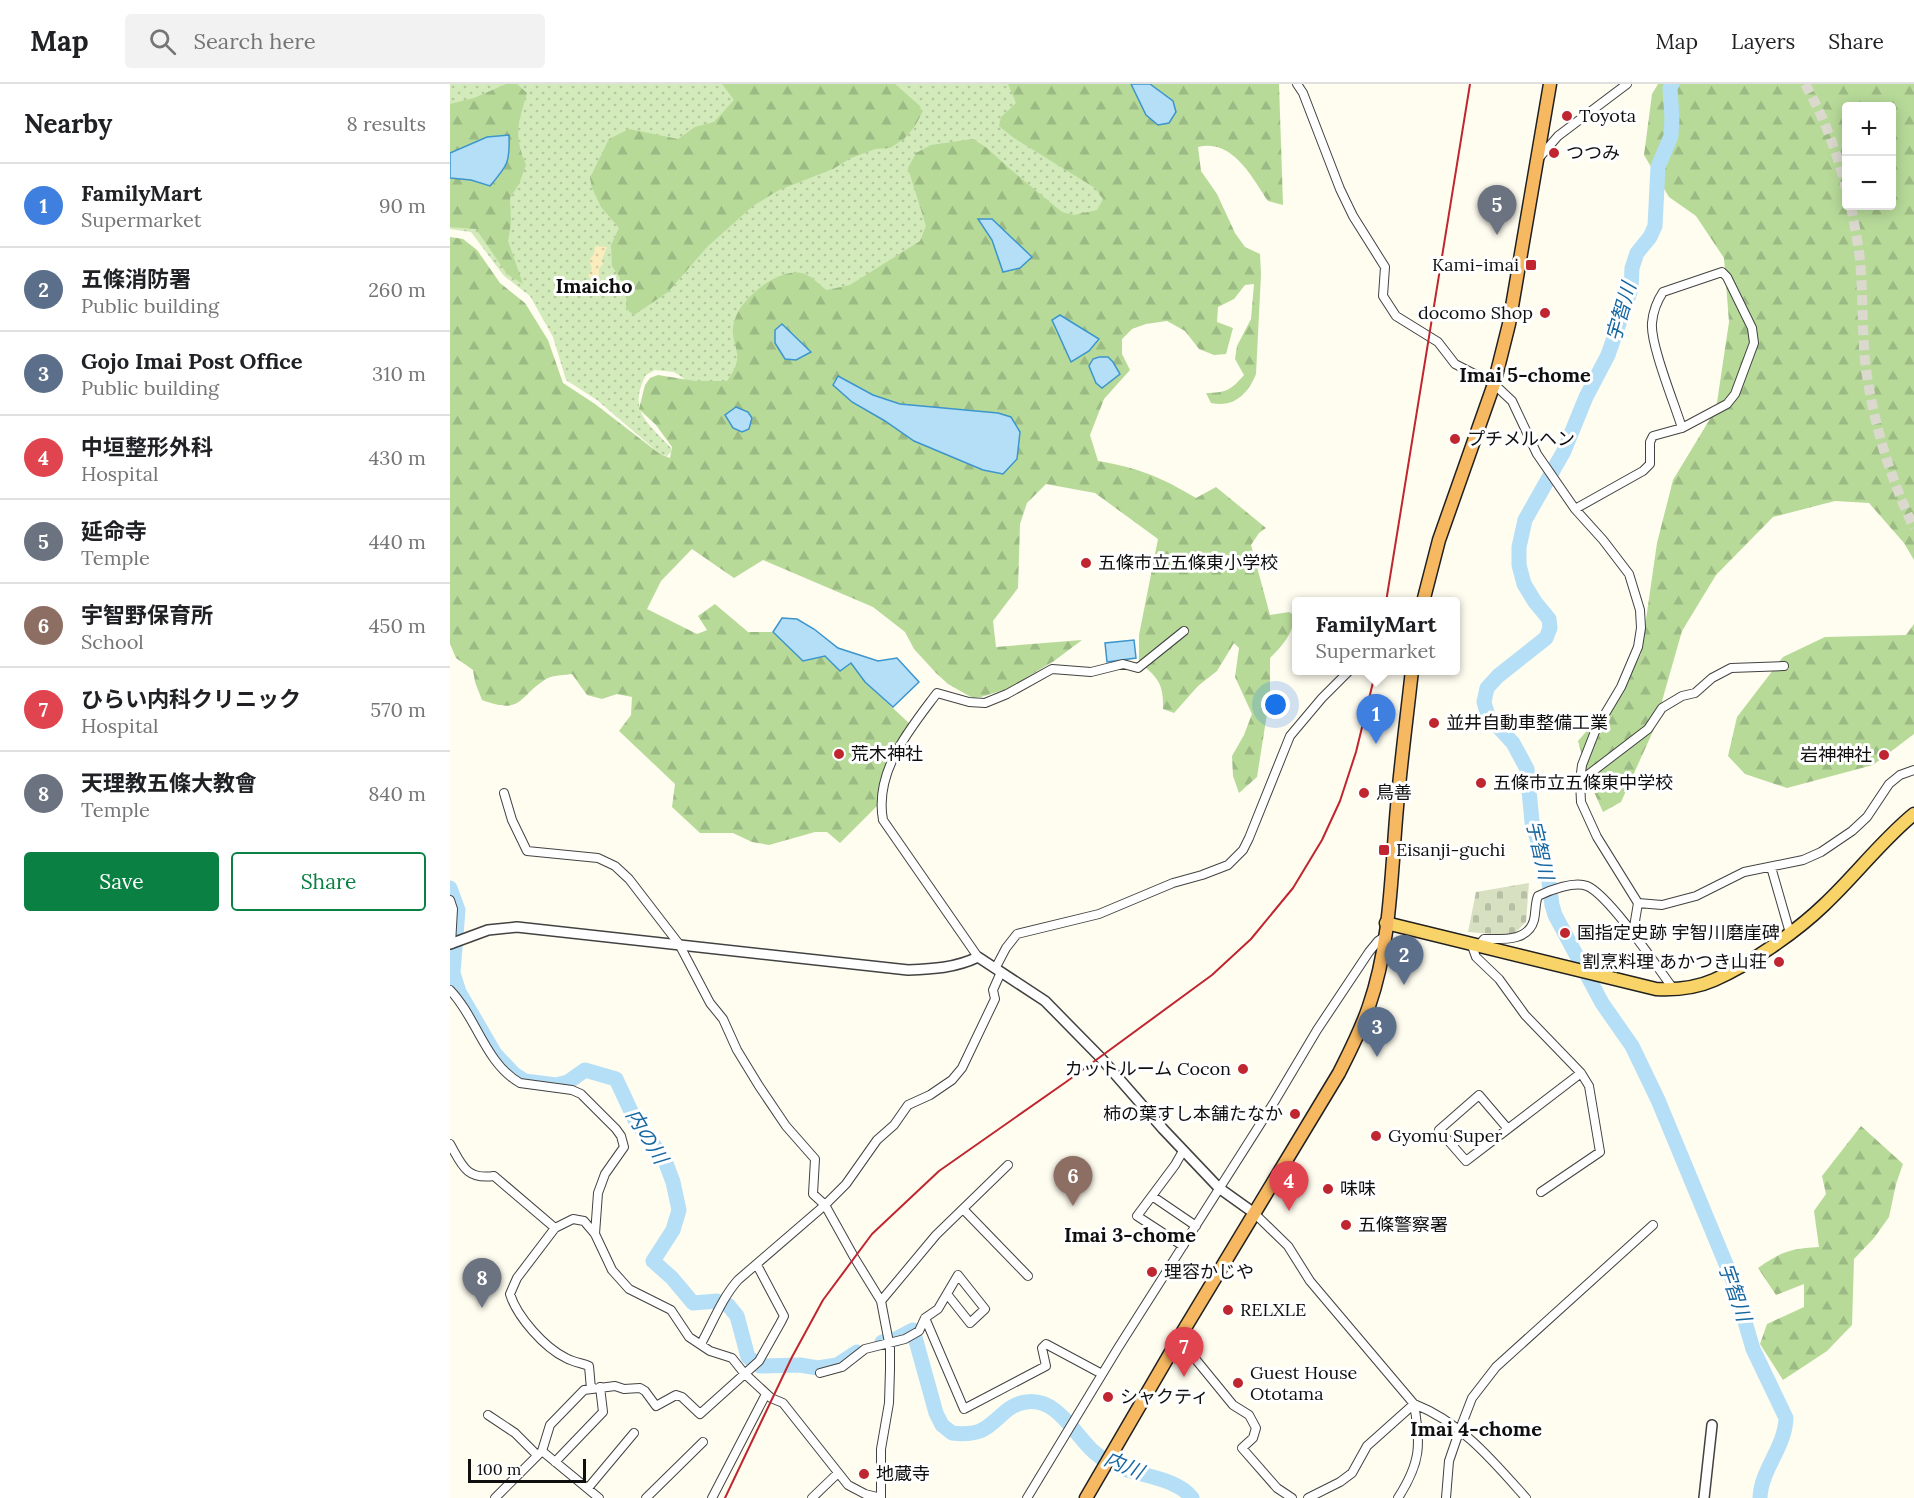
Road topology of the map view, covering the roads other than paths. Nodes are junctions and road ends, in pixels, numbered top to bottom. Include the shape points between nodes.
1 (1298, 84) edge
2 (1550, 84) edge
3 (1627, 84) edge
4 (1539, 158) junction
5 (1494, 384) junction
6 (1682, 428) junction
7 (1575, 509) junction
8 (1424, 597) edge
9 (1184, 631) dead end
10 (1784, 666) dead end
11 (1345, 675) edge
12 (1411, 675) edge
13 (1914, 770) edge
14 (1580, 781) junction
15 (504, 793) dead end
16 (1914, 814) edge
17 (1772, 867) junction
18 (450, 900) edge
19 (1638, 903) junction
20 (1386, 923) junction
21 (1633, 933) junction
22 (1790, 933) junction
23 (1384, 937) junction
24 (451, 944) edge
25 (679, 944) junction
26 (1475, 944) junction
27 (978, 957) junction
28 (999, 970) junction
29 (450, 990) edge
30 (1674, 990) junction
31 (1581, 1073) junction
32 (1508, 1129) junction
33 (450, 1144) edge
34 (1183, 1151) junction
35 (1008, 1165) dead end
36 (1219, 1188) junction
37 (1540, 1192) dead end
38 (1152, 1196) junction
39 (825, 1205) junction
40 (963, 1209) junction
41 (1254, 1213) junction
42 (1653, 1225) dead end
43 (1196, 1226) junction
44 (555, 1228) junction
45 (595, 1234) junction
46 (1183, 1246) junction
47 (757, 1265) junction
48 (1028, 1276) dead end
49 (947, 1294) junction
50 (881, 1301) junction
51 (925, 1318) junction
52 (1179, 1339) junction
53 (889, 1343) junction
54 (701, 1344) junction
55 (744, 1373) junction
56 (820, 1373) dead end
57 (1102, 1374) junction
58 (600, 1387) junction
59 (591, 1389) junction
60 (766, 1394) junction
61 (1414, 1404) junction
62 (488, 1414) dead end
63 (1712, 1425) dead end
64 (1460, 1429) junction
65 (634, 1433) dead end
66 (703, 1442) dead end
67 (539, 1453) junction
68 (555, 1462) junction
69 (838, 1473) junction
70 (588, 1488) junction
71 (495, 1498) edge
72 (599, 1498) edge
73 (646, 1498) edge
74 (712, 1498) edge
75 (812, 1498) edge
76 (881, 1498) edge
77 (1027, 1498) edge
78 (1086, 1498) edge
79 (1292, 1498) edge
80 (1308, 1498) edge
81 (1398, 1498) edge
82 (1446, 1498) edge
83 (1526, 1498) edge
84 (1704, 1498) edge

1 - 5 street via 1340,189 1385,267 1383,296 1396,316 1438,342 1455,363
2 - 4 highway
3 - 4 street via 1558,136
4 - 5 highway
5 - 7 street via 1512,401 1537,454
5 - 8 highway via 1439,540
6 - 6 street via 1727,404 1735,394 1754,343 1752,328 1722,272 1663,292 1658,300 1652,324 1654,342
6 - 7 street via 1653,436 1650,464 1643,471
7 - 14 street via 1629,574 1641,628 1638,647 1621,687 1596,729
9 - 27 street via 1138,668 1123,664 1091,672 1052,669 985,703 937,693 913,726 886,776 883,820
10 - 14 street via 1731,668 1712,678 1695,693 1662,708 1648,729
11 - 28 street via 1290,736 1249,838 1228,865 1099,914 1017,934 1006,948
12 - 20 highway
13 - 17 street via 1889,784 1867,817 1852,831 1821,852
14 - 19 street via 1581,802 1597,837
15 - 25 street via 527,851 607,861 629,879
16 - 22 main road via 1822,907
17 - 19 street via 1744,872 1696,896 1662,905
17 - 22 street
18 - 24 street
19 - 21 street
20 - 23 highway
20 - 26 main road
21 - 26 street via 1602,897 1586,886 1558,887 1538,896 1534,922 1519,937 1484,939
21 - 30 street
22 - 30 main road via 1732,971
23 - 36 street via 1369,952 1317,1030
23 - 41 highway via 1370,1004 1356,1040
24 - 25 street via 488,930 517,927
25 - 27 street via 908,970 964,964
25 - 39 street via 759,1086 815,1159 813,1194
26 - 30 main road via 1612,979
26 - 31 street via 1476,957
27 - 28 street
28 - 34 street via 1045,1001
28 - 39 street via 993,990 995,999 962,1068 952,1080 908,1105
29 - 45 street via 490,1053 515,1080 581,1094 609,1119 621,1136 624,1147 605,1174 598,1193
31 - 32 street
31 - 37 street via 1592,1093 1600,1152
32 - 32 street via 1466,1161 1439,1130 1479,1095
33 - 44 street via 467,1171 478,1178 494,1176
34 - 36 street
34 - 38 street
35 - 40 street
36 - 41 street
36 - 43 street
38 - 43 street
38 - 46 street via 1137,1216
39 - 47 street
39 - 50 street
40 - 48 street
40 - 50 street
41 - 52 highway
41 - 61 street via 1288,1246 1310,1281
42 - 64 street via 1496,1367 1472,1398
43 - 46 street
44 - 45 street via 579,1219
44 - 59 street via 517,1278 510,1294 548,1348 589,1366
45 - 54 street via 617,1278 628,1289 671,1310 689,1337
46 - 57 street
47 - 54 street via 730,1290
47 - 55 street via 784,1316 755,1363
49 - 49 street via 970,1323 985,1309 958,1275
49 - 51 street via 938,1309
50 - 53 street
51 - 53 street via 919,1331
51 - 57 street via 964,1409 1046,1366 1042,1348 1046,1344
52 - 78 highway
52 - 79 street via 1233,1405 1249,1415 1256,1428 1253,1438 1242,1448 1277,1488
53 - 56 street via 865,1349 842,1367
53 - 76 street via 889,1403 881,1449
54 - 55 street via 732,1358
55 - 58 street via 700,1414 676,1395 656,1406 640,1388
55 - 60 street
57 - 77 street
58 - 59 street
58 - 68 street via 603,1412
59 - 67 street via 584,1390 550,1425
60 - 69 street via 783,1403
60 - 74 street
61 - 64 street
61 - 80 street via 1367,1446 1352,1473
61 - 81 street via 1419,1451
62 - 67 street
63 - 84 street
64 - 82 street via 1449,1461
64 - 83 street
65 - 70 street
66 - 73 street
67 - 68 street
67 - 71 street
68 - 70 street
69 - 75 street
69 - 76 street via 848,1485
70 - 72 street

